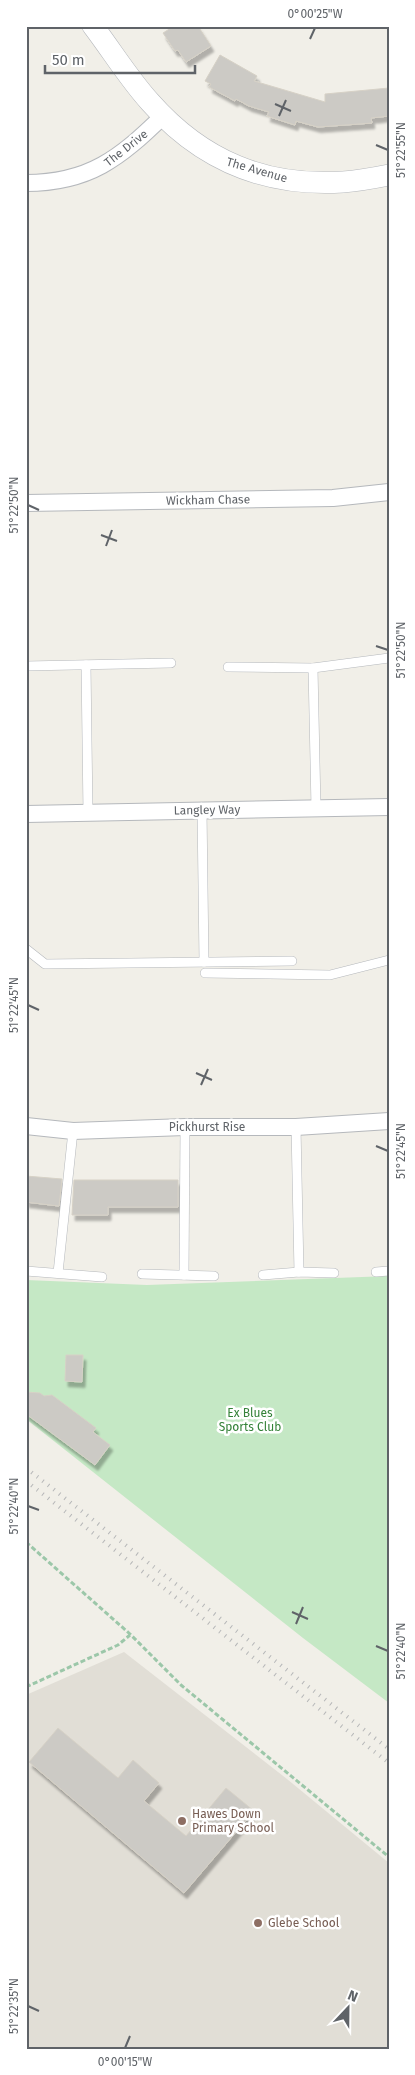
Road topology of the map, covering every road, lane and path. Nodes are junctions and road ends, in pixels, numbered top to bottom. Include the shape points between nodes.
1 (93, 26) edge
2 (163, 116) junction
3 (389, 175) edge
4 (26, 183) edge
5 (389, 492) edge
6 (26, 503) edge
7 (389, 658) edge
8 (171, 663) dead end
9 (86, 665) junction
10 (26, 666) edge
11 (228, 667) dead end
12 (313, 668) junction
13 (389, 807) edge
14 (316, 808) junction
15 (202, 810) junction
16 (88, 813) junction
17 (26, 814) edge
18 (26, 949) edge
19 (389, 960) edge
20 (292, 961) dead end
21 (204, 962) junction
22 (205, 973) dead end
23 (389, 1121) edge
24 (26, 1126) edge
25 (185, 1127) junction
26 (296, 1127) junction
27 (72, 1131) junction
28 (389, 1270) edge
29 (26, 1271) edge
30 (299, 1272) junction
31 (376, 1272) dead end
32 (58, 1273) junction
33 (334, 1273) dead end
34 (142, 1274) dead end
35 (184, 1275) junction
36 (214, 1276) dead end
37 (263, 1276) dead end
38 (102, 1277) dead end
39 (26, 1542) edge
40 (130, 1634) junction
41 (26, 1687) edge
42 (389, 1857) edge

1 - 2 street, The Avenue
2 - 3 street, The Avenue via 193,143 227,164 261,174 291,180 343,182
2 - 4 street, The Drive via 105,166 77,177
5 - 6 street, Wickham Chase via 333,498
7 - 12 lane
8 - 9 lane
9 - 10 lane
9 - 16 lane
11 - 12 lane
12 - 14 lane
13 - 14 street, Langley Way
14 - 15 street, Langley Way
15 - 16 street, Langley Way
15 - 21 lane
16 - 17 street, Langley Way
18 - 21 lane via 45,964
19 - 22 lane via 330,975
20 - 21 lane
23 - 26 street, Pickhurst Rise
24 - 27 street, Pickhurst Rise
25 - 26 street, Pickhurst Rise
25 - 27 street, Pickhurst Rise
25 - 35 lane
26 - 30 lane
27 - 32 lane
28 - 31 lane
29 - 32 lane
30 - 33 lane
30 - 37 lane
32 - 38 lane
34 - 35 lane
35 - 36 lane
39 - 40 path
40 - 41 path via 118,1645
40 - 42 path via 181,1685

